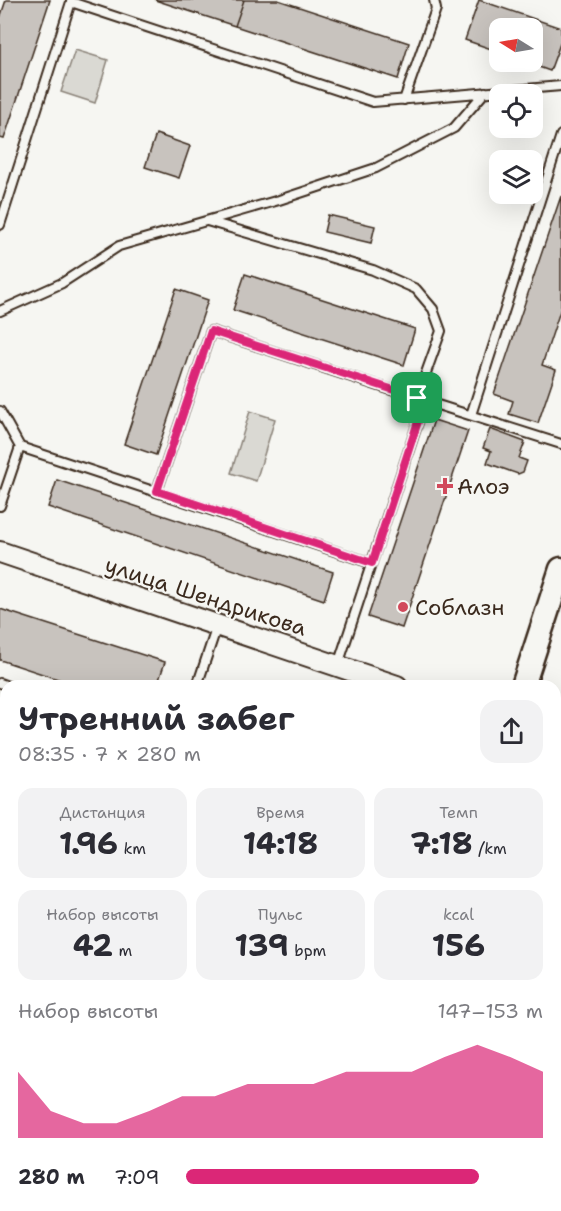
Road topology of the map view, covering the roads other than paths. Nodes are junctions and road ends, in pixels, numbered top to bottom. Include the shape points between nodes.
1 (434, 0) edge
2 (561, 86) edge
3 (485, 92) junction
4 (404, 100) junction
5 (561, 135) edge
6 (206, 221) junction
7 (0, 225) edge
8 (0, 310) edge
9 (417, 398) junction
10 (425, 400) junction
11 (0, 411) edge
12 (471, 415) junction
13 (561, 444) edge
14 (20, 447) junction
15 (157, 491) junction
16 (0, 507) edge
17 (0, 552) edge
18 (372, 563) junction
19 (561, 569) edge
20 (217, 625) junction
21 (338, 665) junction
22 (199, 680) edge
23 (366, 680) edge
24 (525, 680) edge

1 - 4 lane via 436,9
2 - 3 lane
3 - 4 lane
3 - 6 lane via 454,128 376,168
4 - 7 lane via 373,102 70,2
5 - 12 lane
6 - 8 lane via 119,246 62,283
6 - 9 lane via 373,270 416,289 433,309 441,331
9 - 10 lane
9 - 15 lane via 211,331
10 - 12 lane
10 - 18 lane
11 - 14 lane
12 - 13 lane
14 - 15 lane
14 - 16 lane
15 - 18 lane
17 - 20 street, улица Шендрикова
18 - 21 lane
19 - 24 main road
20 - 21 street, улица Шендрикова
20 - 22 lane
21 - 23 street, улица Шендрикова

